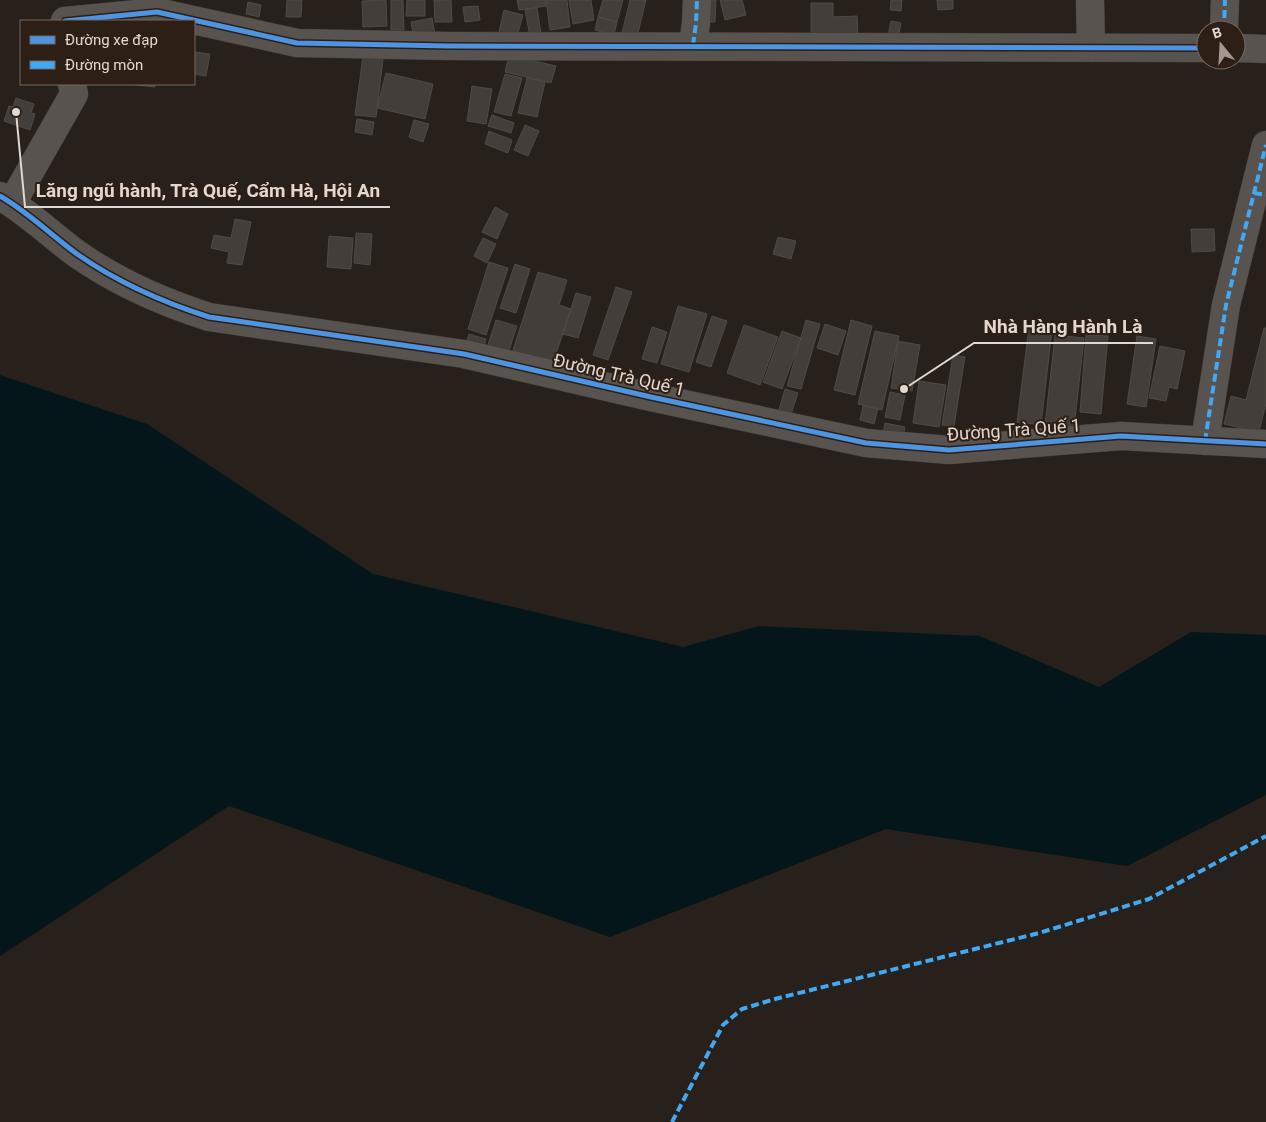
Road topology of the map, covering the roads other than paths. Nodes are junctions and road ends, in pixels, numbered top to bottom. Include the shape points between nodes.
1 (72, 0) edge
2 (696, 0) edge
3 (1090, 0) edge
4 (1225, 0) edge
5 (65, 20) edge
6 (75, 20) edge
7 (193, 20) edge
8 (195, 20) edge
9 (1224, 20) edge
10 (693, 45) junction
11 (1091, 48) junction
12 (1196, 48) edge
13 (1246, 48) edge
14 (1266, 49) edge
15 (72, 85) edge
16 (1266, 145) edge
17 (6, 199) edge
18 (1205, 441) junction
19 (1266, 444) edge

1 - 5 street
2 - 10 street
3 - 11 street
4 - 9 street
6 - 7 street via 157,12
8 - 10 street via 297,43
10 - 11 street
11 - 12 street
13 - 14 street
15 - 17 street via 74,94
16 - 18 street via 1226,305
17 - 18 street, Đường Trà Quế 1 via 78,254 137,290 209,317 464,354 866,442 949,450 1121,436
18 - 19 street, Đường Trà Quế 1

